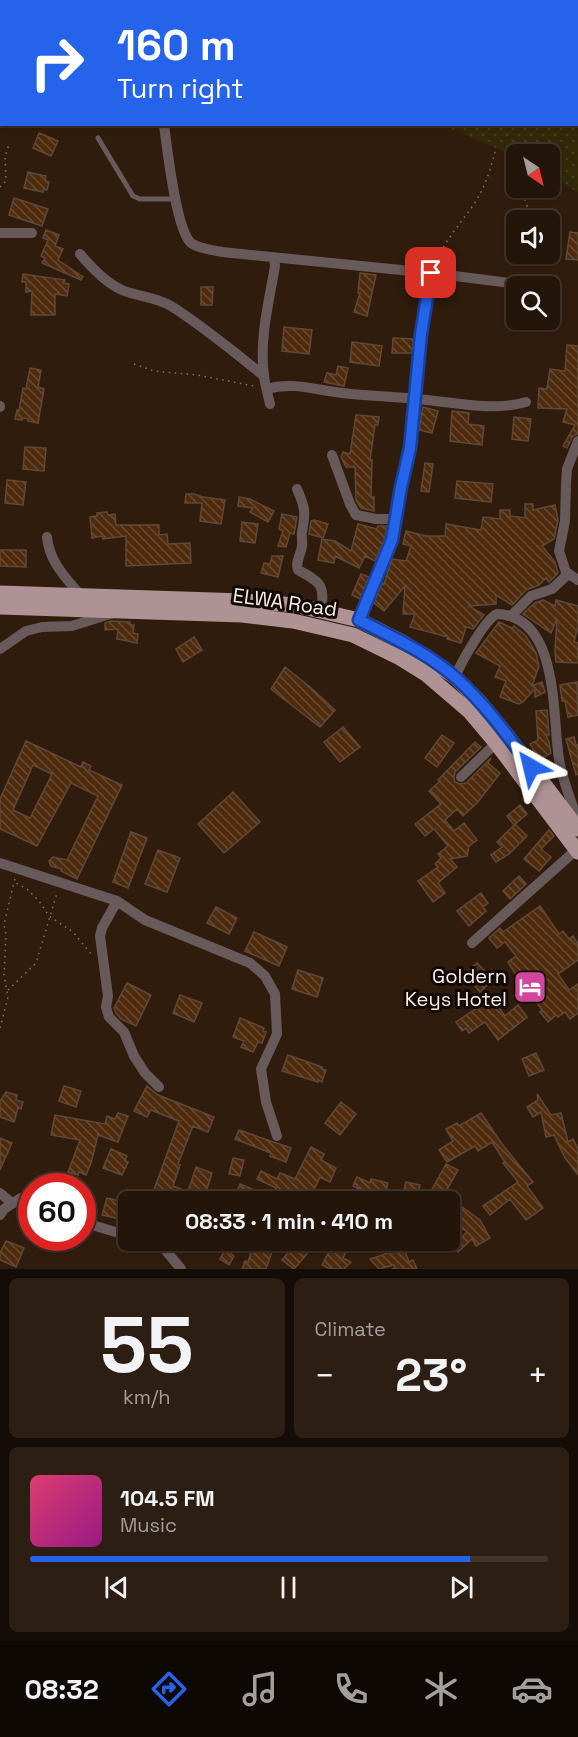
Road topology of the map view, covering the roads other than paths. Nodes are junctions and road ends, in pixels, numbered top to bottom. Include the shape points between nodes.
1 (164, 126) edge
2 (99, 138) dead end
3 (176, 199) junction
4 (0, 233) edge
5 (32, 233) dead end
6 (80, 254) dead end
7 (274, 258) junction
8 (431, 273) junction
9 (506, 283) edge
10 (264, 376) junction
11 (267, 388) junction
12 (416, 399) junction
13 (526, 402) dead end
14 (270, 404) dead end
15 (578, 441) edge
16 (332, 455) dead end
17 (297, 489) dead end
18 (395, 519) junction
19 (47, 537) dead end
20 (566, 572) junction
21 (578, 580) edge
22 (0, 593) edge
23 (80, 595) junction
24 (0, 608) edge
25 (321, 610) junction
26 (116, 611) junction
27 (511, 616) junction
28 (359, 620) junction
29 (0, 649) edge
30 (455, 677) junction
31 (496, 743) junction
32 (461, 777) dead end
33 (578, 822) edge
34 (578, 829) edge
35 (577, 851) edge
36 (0, 863) edge
37 (117, 901) junction
38 (472, 943) dead end
39 (159, 1088) dead end
40 (277, 1136) dead end
41 (0, 1193) edge
42 (18, 1200) edge
43 (12, 1203) junction
44 (0, 1215) edge
45 (96, 1226) edge
46 (118, 1233) edge
47 (166, 1251) edge
48 (181, 1269) edge

1 - 3 street
2 - 3 lane via 133,196
3 - 7 street via 184,234 195,245
4 - 5 street
6 - 10 street via 122,290 169,306
7 - 8 street
7 - 10 street via 264,326
8 - 9 street
8 - 12 street
10 - 11 street
11 - 12 street via 298,386
11 - 14 street
12 - 13 street via 489,408
12 - 18 street
15 - 20 street via 567,469 565,521 559,551
16 - 18 street via 356,515
17 - 25 street via 306,510 302,549 296,564 298,570 319,583 324,595
18 - 28 street via 392,540
19 - 23 street via 48,549 59,570
20 - 21 street
20 - 27 street via 559,584 531,596
22 - 23 main road, ELWA Road
23 - 25 main road, ELWA Road via 243,601
24 - 26 main road, ELWA Road
25 - 28 main road, ELWA Road
26 - 29 street via 72,626 26,631
26 - 31 main road, ELWA Road via 242,615 293,621 353,635 427,675 469,711
27 - 30 street via 490,617
27 - 33 street via 528,629 543,652 553,696 559,760
28 - 30 main road, ELWA Road
30 - 34 main road, ELWA Road via 507,735
31 - 32 street
31 - 35 main road, ELWA Road
35 - 38 street
36 - 37 street
37 - 39 street via 100,936 106,1007 145,1073
37 - 40 street via 145,920 250,963 266,976 274,994 277,1034 261,1069
41 - 43 street
42 - 43 street
43 - 44 street
45 - 46 street
47 - 48 street

